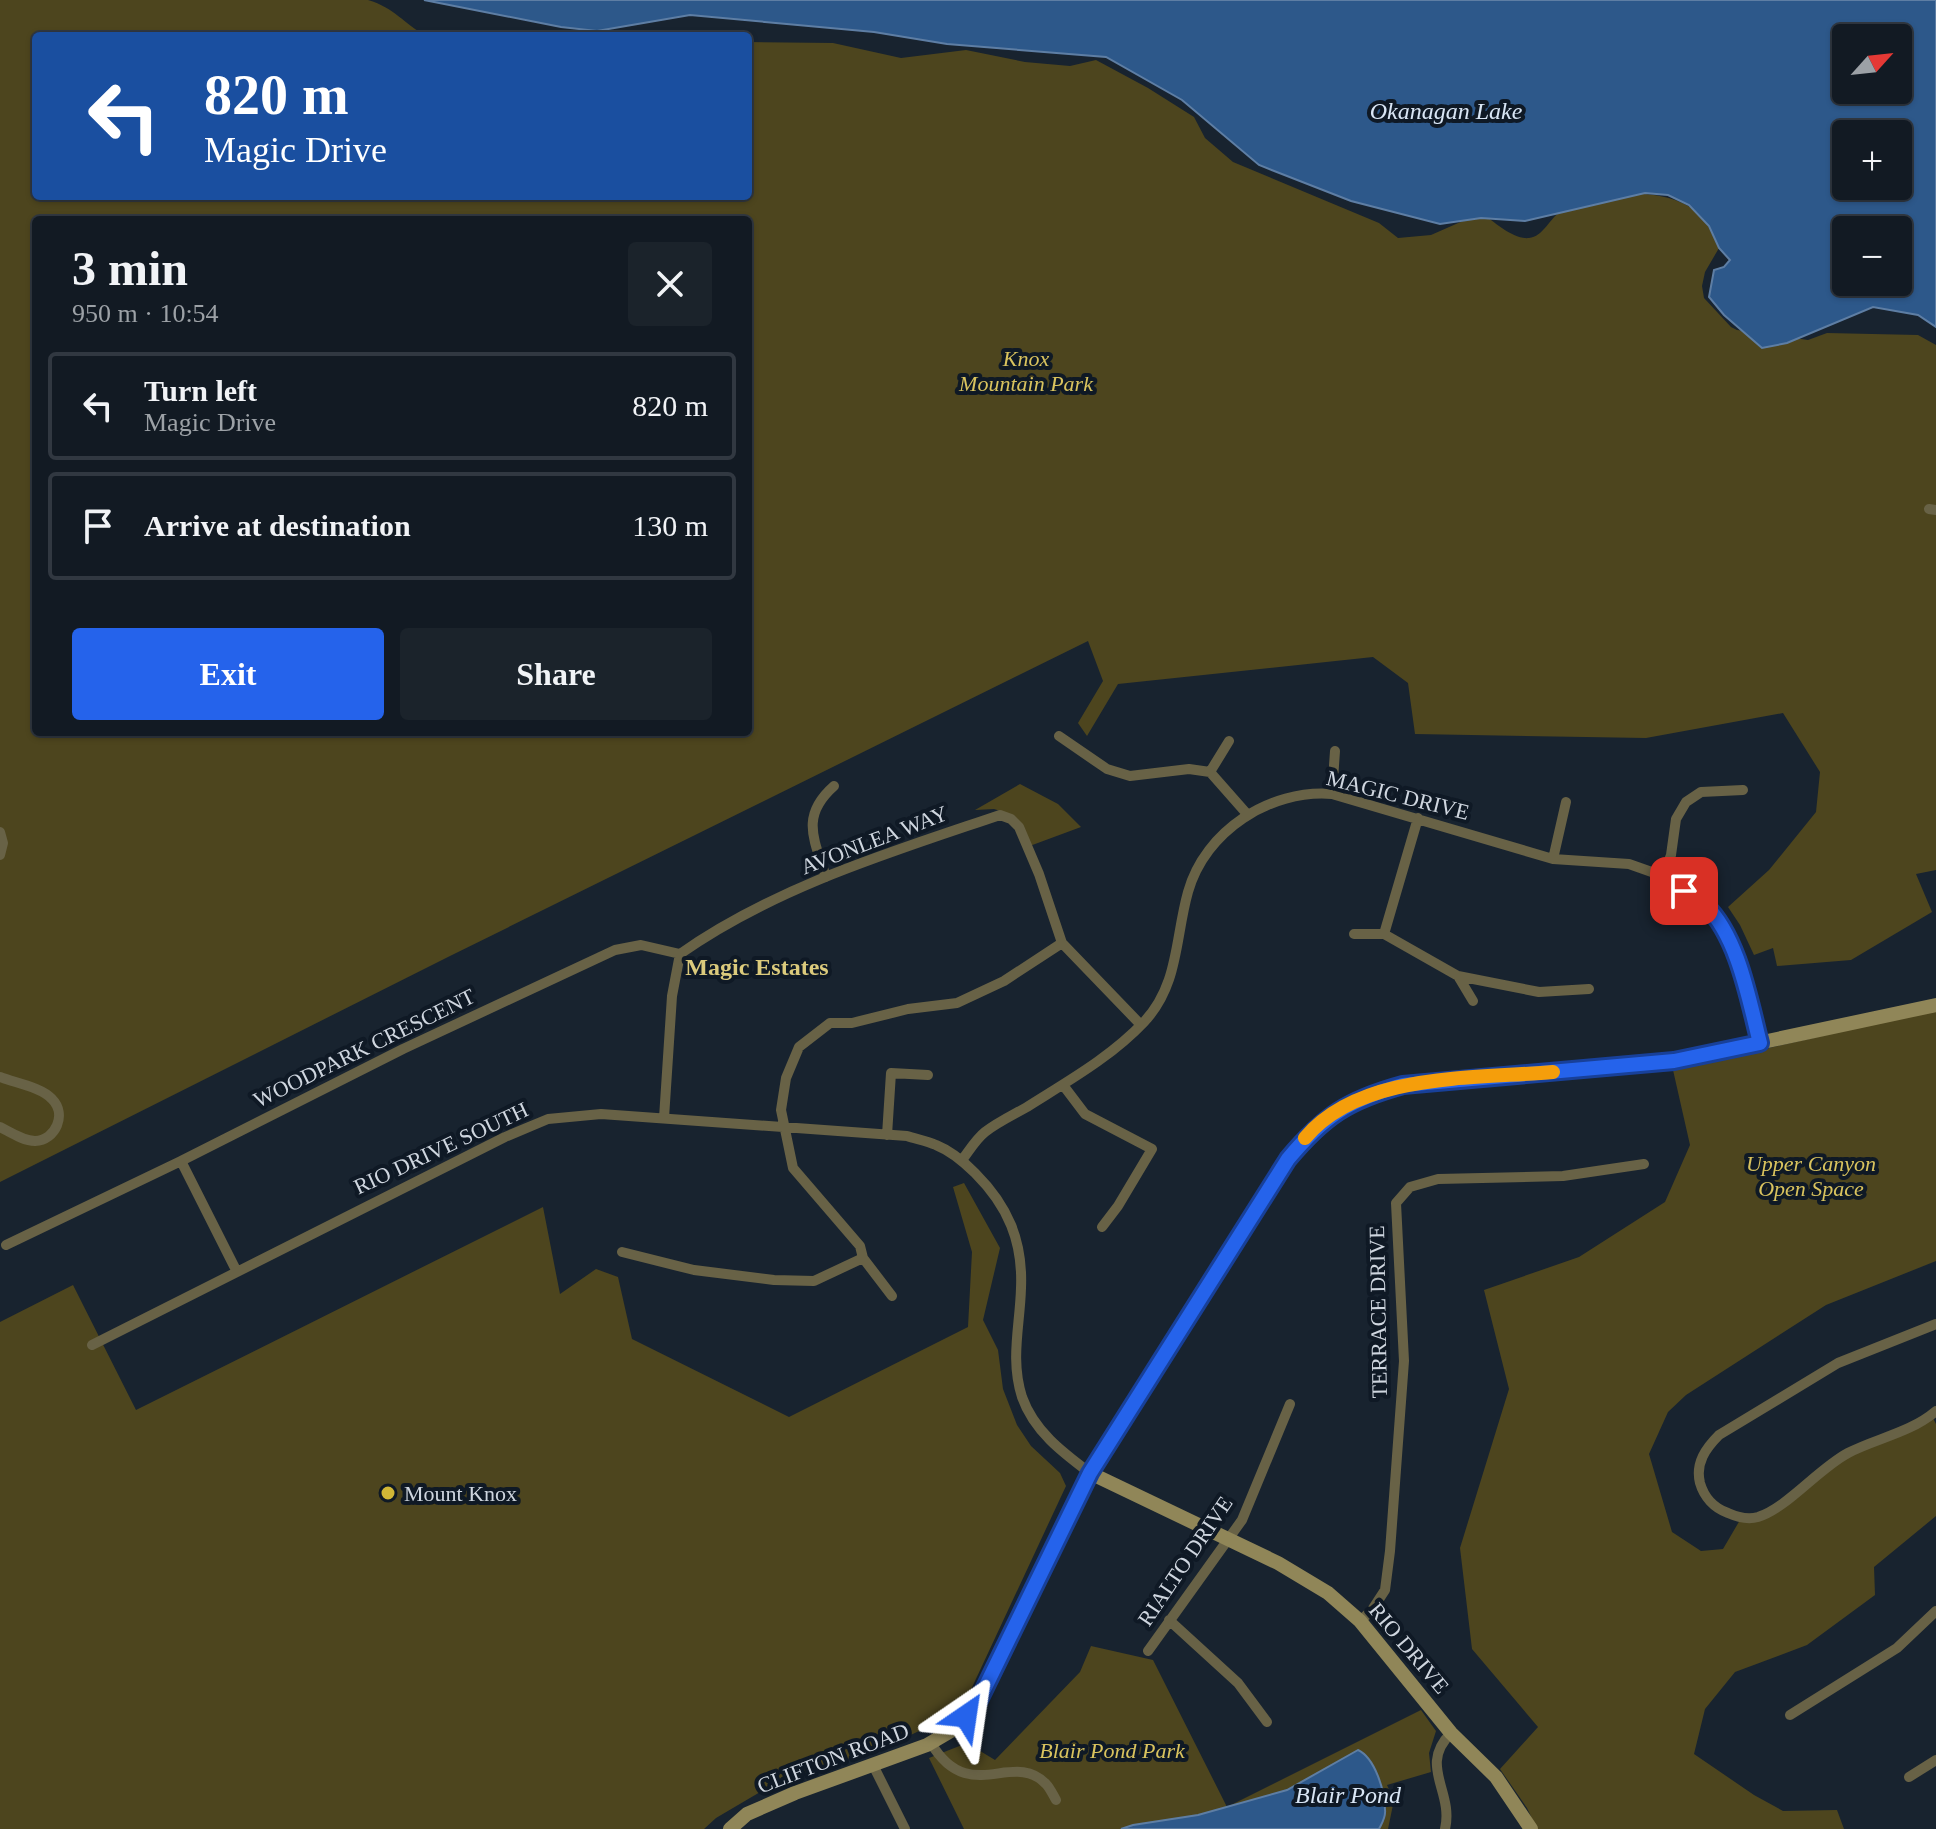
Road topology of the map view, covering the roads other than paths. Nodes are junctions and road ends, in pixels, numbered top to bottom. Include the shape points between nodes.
1 (1059, 736) dead end
2 (1229, 741) dead end
3 (1335, 751) dead end
4 (1210, 772) junction
5 (834, 786) dead end
6 (1743, 790) dead end
7 (1332, 794) junction
8 (1566, 802) dead end
9 (1247, 814) junction
10 (1418, 818) junction
11 (0, 832) edge
12 (0, 855) edge
13 (1553, 859) junction
14 (1663, 876) junction
15 (826, 877) junction
16 (1354, 934) dead end
17 (1384, 934) junction
18 (1062, 943) junction
19 (680, 954) junction
20 (1458, 976) junction
21 (1589, 989) dead end
22 (1473, 1001) dead end
23 (1936, 1005) edge
24 (1141, 1025) junction
25 (1760, 1043) junction
26 (928, 1075) dead end
27 (0, 1077) edge
28 (1063, 1085) junction
29 (664, 1118) junction
30 (0, 1127) edge
31 (784, 1127) junction
32 (887, 1135) junction
33 (962, 1160) junction
34 (181, 1161) junction
35 (1644, 1164) dead end
36 (1102, 1227) dead end
37 (6, 1245) dead end
38 (622, 1252) dead end
39 (863, 1258) junction
40 (236, 1270) junction
41 (892, 1296) dead end
42 (1936, 1324) edge
43 (92, 1345) dead end
44 (1290, 1404) dead end
45 (1936, 1411) edge
46 (1090, 1473) junction
47 (1230, 1539) junction
48 (1936, 1611) edge
49 (1169, 1620) junction
50 (1360, 1621) junction
51 (1148, 1651) dead end
52 (1790, 1715) dead end
53 (1267, 1722) dead end
54 (1451, 1733) junction
55 (931, 1743) junction
56 (1936, 1760) edge
57 (873, 1765) junction
58 (1909, 1777) dead end
59 (1056, 1800) dead end
60 (730, 1829) edge
61 (905, 1829) edge
62 (1445, 1829) edge
63 (1531, 1829) edge

1 - 4 street via 1107,769 1130,776 1189,769
2 - 4 street
3 - 7 street
4 - 9 street
5 - 15 street via 812,814
6 - 14 street via 1701,792 1686,802 1676,819
7 - 9 street, MAGIC DRIVE via 1281,799
7 - 10 street, MAGIC DRIVE
8 - 13 street
9 - 24 street, MAGIC DRIVE via 1202,860 1188,889 1170,983
10 - 13 street, MAGIC DRIVE
10 - 17 street
11 - 12 street
13 - 14 street, MAGIC DRIVE via 1629,864
14 - 25 street, MAGIC DRIVE via 1706,906 1726,935
15 - 18 street, AVONLEA WAY via 1000,815 1019,827
15 - 19 street, AVONLEA WAY via 712,932
16 - 17 street
17 - 20 street
18 - 24 street, AVONLEA WAY
18 - 31 street via 1004,981 957,1003 830,1023 799,1047 786,1078
19 - 29 street
19 - 34 street, WOODPARK CRESCENT via 641,945 615,950
20 - 21 street via 1539,992
20 - 22 street
23 - 25 street, CLIFTON ROAD
24 - 28 street, MAGIC DRIVE
25 - 46 street, CLIFTON ROAD via 1674,1061 1403,1085 1343,1107 1314,1128 1288,1159
26 - 32 street via 891,1073
27 - 30 street via 49,1096 59,1116 54,1132 40,1140 27,1140
28 - 33 street, MAGIC DRIVE via 984,1133
28 - 36 street via 1085,1114 1152,1149
29 - 31 street, RIO DRIVE SOUTH
29 - 40 street, RIO DRIVE SOUTH via 601,1114 548,1119
31 - 32 street, RIO DRIVE SOUTH
31 - 39 street via 793,1168 860,1246
32 - 33 street, RIO DRIVE SOUTH via 938,1145
33 - 46 street, RIO DRIVE SOUTH via 992,1190 1016,1233 1021,1257 1016,1374 1023,1400 1056,1447
34 - 37 street, WOODPARK CRESCENT
34 - 40 street
35 - 50 street, TERRACE DRIVE via 1563,1176 1438,1179 1410,1187 1396,1203 1404,1361 1390,1551 1385,1590
38 - 39 street via 694,1270 814,1281
39 - 41 street
40 - 43 street, RIO DRIVE SOUTH
42 - 45 street via 1838,1363 1719,1435 1701,1458 1701,1487 1723,1512 1758,1517 1849,1453 1908,1430
44 - 47 street, RIALTO DRIVE
46 - 47 street, RIO DRIVE
46 - 55 street, CLIFTON ROAD via 977,1704 956,1728
47 - 49 street, RIALTO DRIVE
47 - 50 street, RIO DRIVE via 1328,1593
48 - 52 street via 1897,1648
49 - 51 street, RIALTO DRIVE
49 - 53 street via 1238,1683
50 - 54 street, RIO DRIVE
54 - 62 street via 1439,1745 1435,1761
54 - 63 street, RIO DRIVE via 1496,1777
55 - 57 street, CLIFTON ROAD
55 - 59 street via 943,1762 958,1772 1033,1775
56 - 58 street
57 - 60 street, CLIFTON ROAD via 747,1814
57 - 61 street

